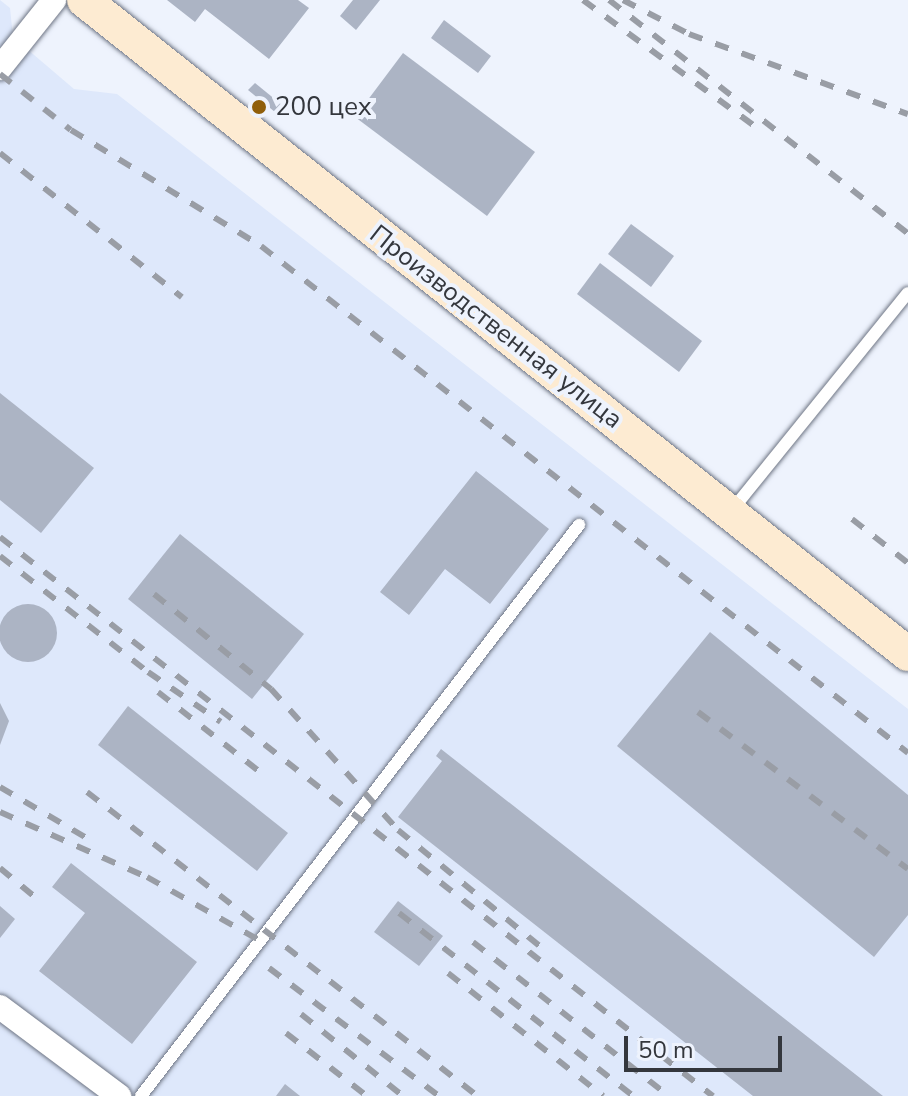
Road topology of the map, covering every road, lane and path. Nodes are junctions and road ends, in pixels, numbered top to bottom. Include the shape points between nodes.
1 (54, 0) edge
2 (84, 0) edge
3 (0, 68) edge
4 (908, 293) edge
5 (730, 512) junction
6 (579, 525) dead end
7 (908, 654) edge
8 (0, 1007) edge
9 (119, 1096) edge
10 (141, 1096) edge

1 - 3 street
2 - 5 main road, Производственная улица
4 - 5 lane
5 - 7 main road, Производственная улица
6 - 10 lane
8 - 9 street

